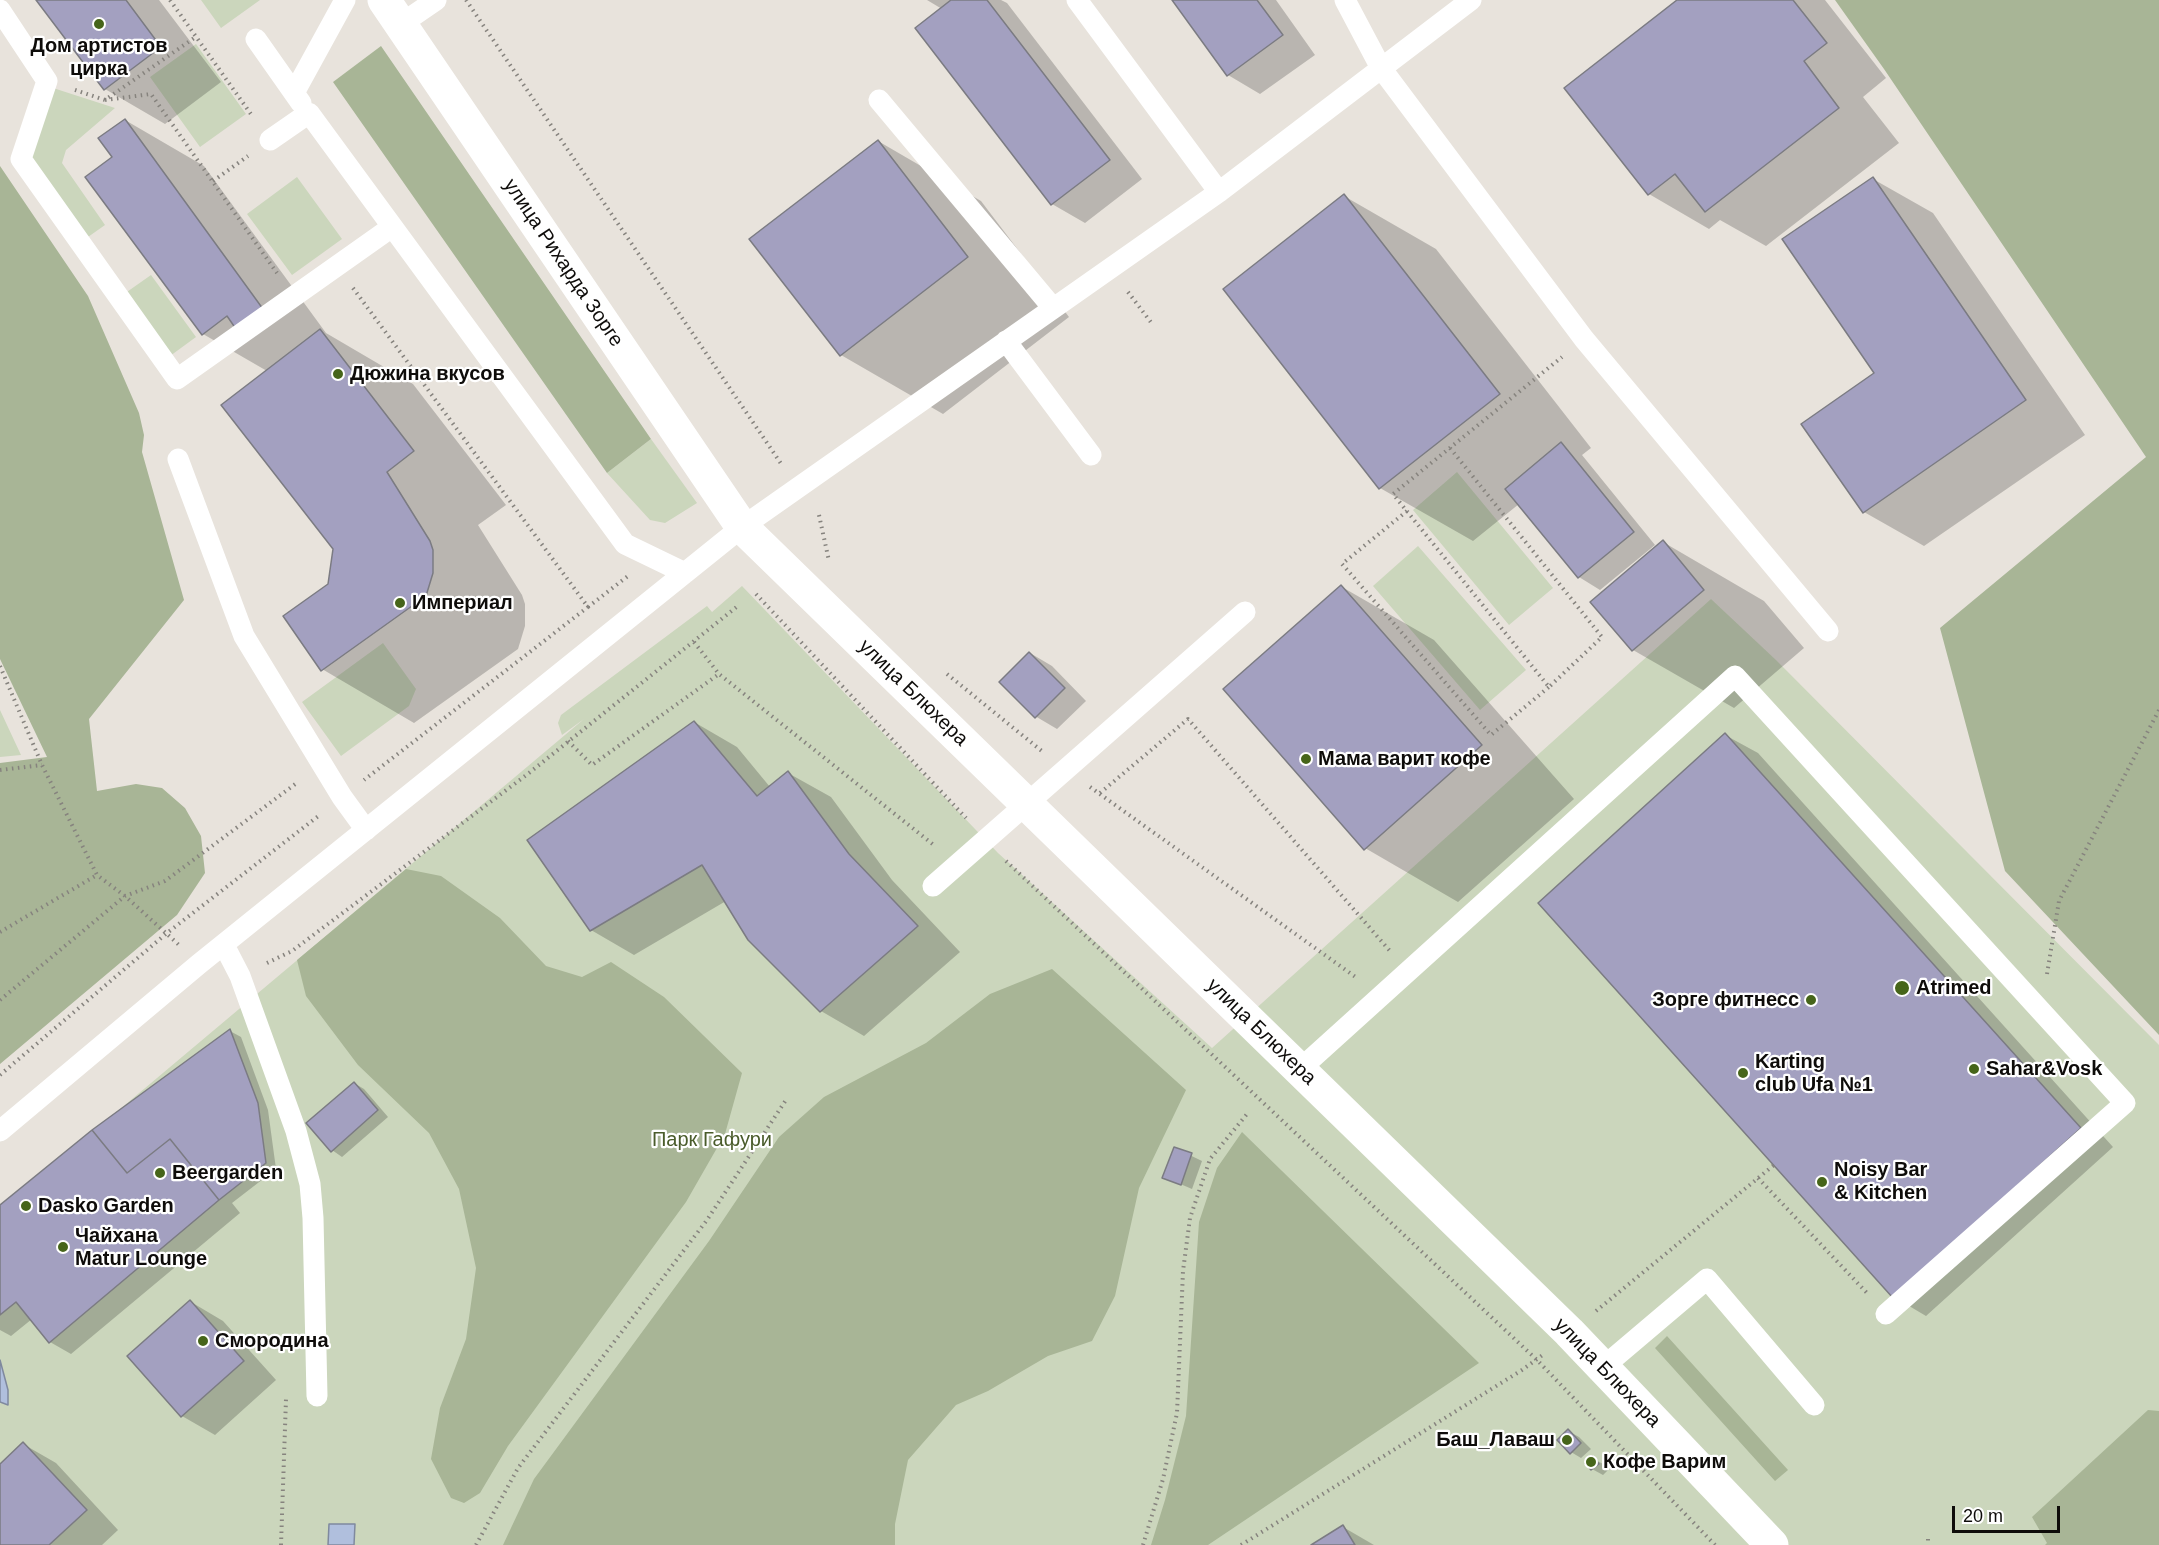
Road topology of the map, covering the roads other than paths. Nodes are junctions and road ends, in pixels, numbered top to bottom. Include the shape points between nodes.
1 (345, 0) edge
2 (436, 0) edge
3 (1077, 0) edge
4 (1345, 0) edge
5 (1471, 0) edge
6 (0, 10) edge
7 (392, 12) edge
8 (256, 39) dead end
9 (1382, 68) junction
10 (294, 93) junction
11 (879, 100) dead end
12 (309, 113) junction
13 (270, 140) road end
14 (1219, 192) junction
15 (392, 227) junction
16 (1053, 308) junction
17 (1006, 341) junction
18 (1091, 455) dead end
19 (178, 459) dead end
20 (742, 527) junction
21 (685, 573) junction
22 (1245, 612) dead end
23 (1828, 631) dead end
24 (1026, 804) junction
25 (366, 830) junction
26 (933, 886) dead end
27 (224, 945) junction
28 (1299, 1070) junction
29 (0, 1131) edge
30 (1886, 1314) road end
31 (1602, 1368) junction
32 (316, 1396) dead end
33 (1814, 1405) dead end
34 (1772, 1545) edge

1 - 10 lane
2 - 7 lane
3 - 14 lane
4 - 9 lane
5 - 9 lane
6 - 15 lane via 47,81 21,159 177,379
7 - 20 street, улица Рихарда Зорге
8 - 10 lane
9 - 14 lane
9 - 23 lane via 1584,339
10 - 12 lane
11 - 16 lane
12 - 13 lane
12 - 15 lane
14 - 16 lane
15 - 21 lane via 625,544
16 - 17 lane
17 - 18 lane
17 - 20 lane
19 - 25 lane via 244,636
20 - 21 lane
20 - 24 street, улица Блюхера
21 - 25 lane
22 - 24 lane
24 - 26 lane
24 - 28 street, улица Блюхера
25 - 27 lane
27 - 29 lane
27 - 32 lane via 240,976 296,1131 310,1184
28 - 30 lane via 1735,676 2125,1103
28 - 31 street, улица Блюхера
31 - 33 lane via 1707,1278
31 - 34 street, улица Блюхера

